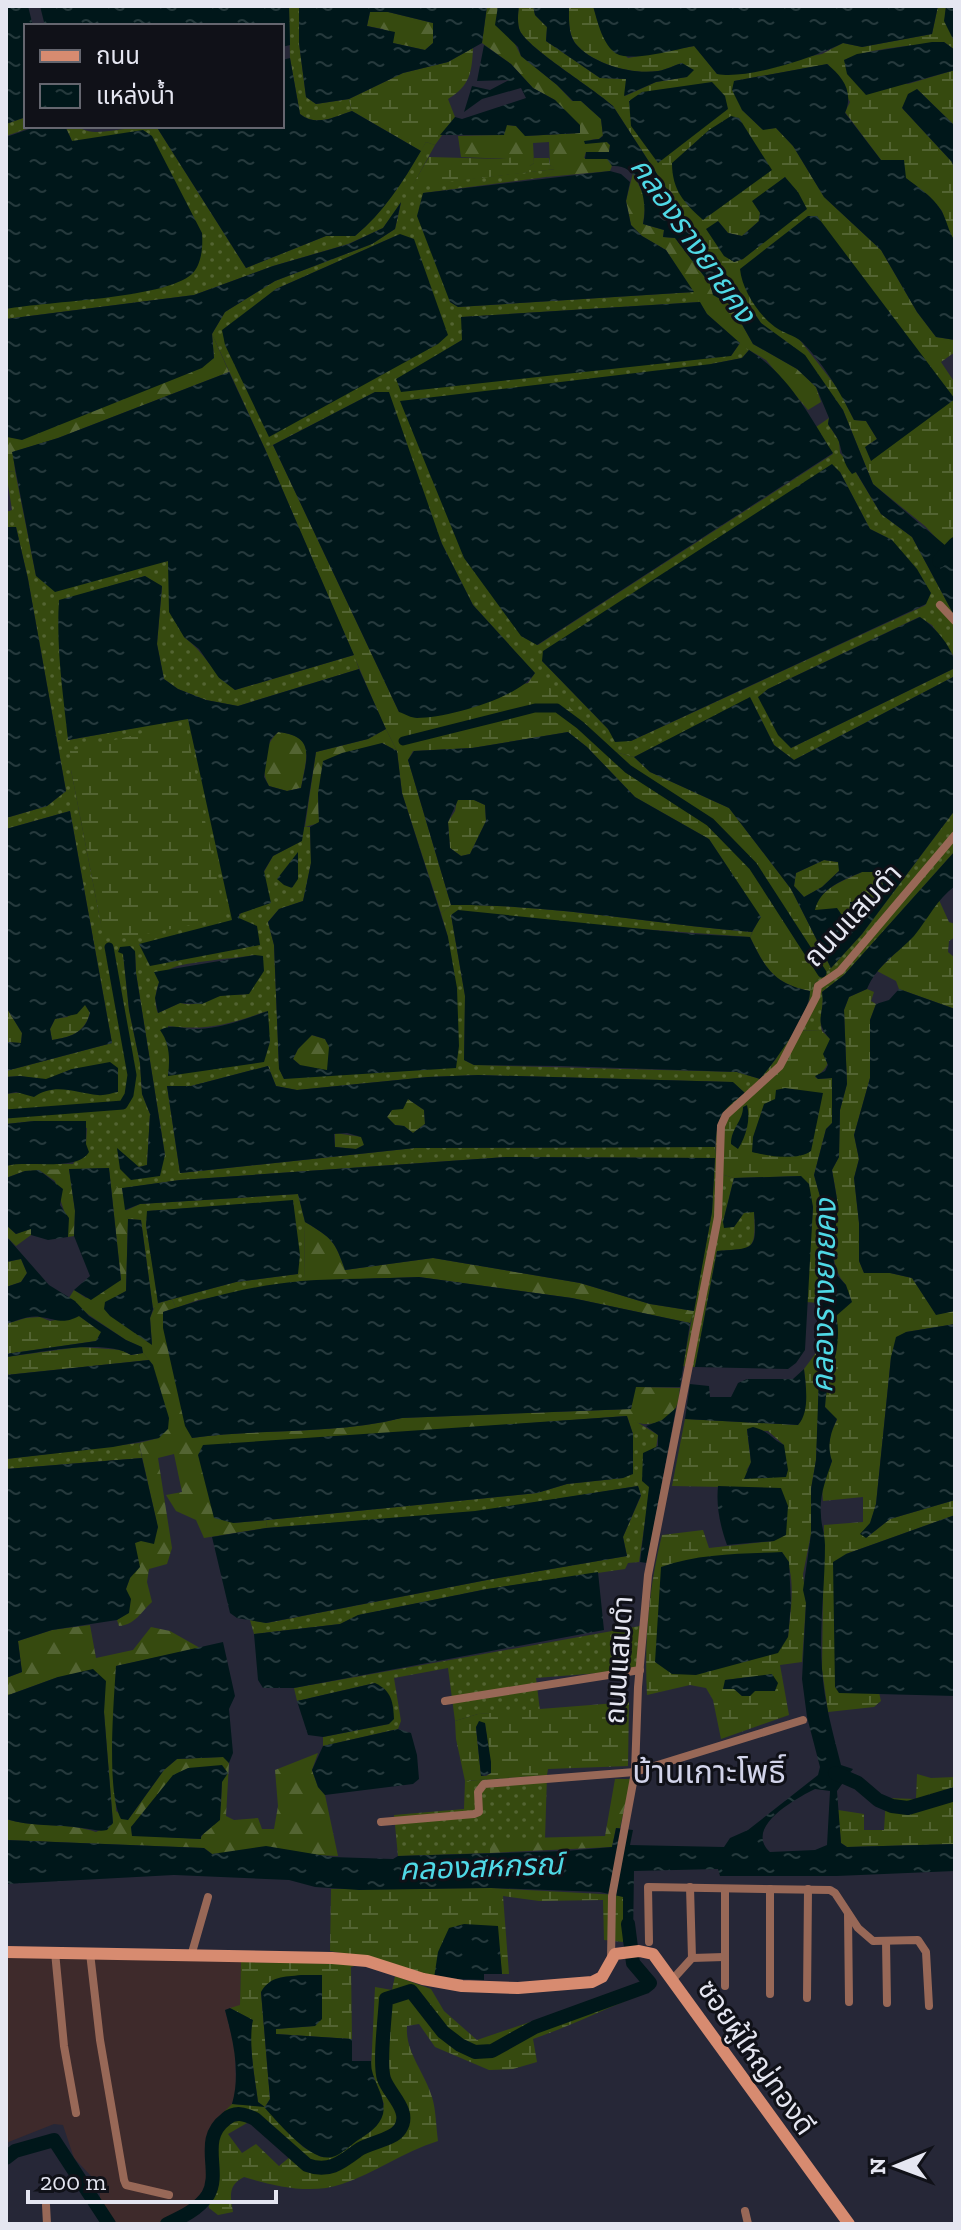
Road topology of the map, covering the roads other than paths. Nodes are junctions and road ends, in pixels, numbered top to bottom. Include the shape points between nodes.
1 (940, 605) dead end
2 (955, 621) edge
3 (955, 835) edge
4 (640, 1670) junction
5 (445, 1701) dead end
6 (800, 1721) dead end
7 (635, 1772) junction
8 (381, 1822) dead end
9 (690, 1887) junction
10 (725, 1889) junction
11 (770, 1889) junction
12 (808, 1889) junction
13 (208, 1897) dead end
14 (848, 1913) junction
15 (886, 1941) junction
16 (644, 1946) junction
17 (6, 1952) edge
18 (55, 1952) junction
19 (90, 1953) junction
20 (191, 1956) junction
21 (613, 1957) junction
22 (724, 1957) junction
23 (692, 1958) junction
24 (673, 1979) junction
25 (725, 1986) dead end
26 (770, 1994) dead end
27 (807, 1998) dead end
28 (849, 2002) dead end
29 (887, 2003) dead end
30 (929, 2006) dead end
31 (76, 2113) dead end
32 (169, 2195) dead end
33 (46, 2205) dead end
34 (745, 2211) dead end
35 (47, 2224) edge
36 (748, 2224) edge
37 (849, 2224) edge

1 - 2 street
3 - 4 street, ถนนแสมดำ via 840,971 818,986 780,1066 726,1115 721,1126 718,1217 648,1575
4 - 5 street
4 - 7 street, ถนนแสมดำ
6 - 7 street
7 - 8 street via 484,1784 478,1792 479,1812 474,1814
7 - 21 street, ถนนแสมดำ via 612,1896
9 - 10 street
9 - 16 street via 648,1887
9 - 23 street
10 - 11 street
10 - 22 street
11 - 12 street
11 - 26 street
12 - 14 street via 830,1890
12 - 27 street
13 - 20 street
14 - 15 street via 865,1936
14 - 28 street
15 - 29 street
15 - 30 street via 918,1940 922,1945
16 - 21 street
16 - 24 street, ซอยผู้ใหญ่ทองดี
17 - 18 street
18 - 19 street
18 - 31 street
19 - 20 street
19 - 32 street via 124,2180 126,2185
20 - 21 street via 357,1960 443,1984 518,1988 592,1982 609,1969
22 - 23 street
22 - 25 street
23 - 24 street
24 - 37 street, ซอยผู้ใหญ่ทองดี
33 - 35 street
34 - 36 street

